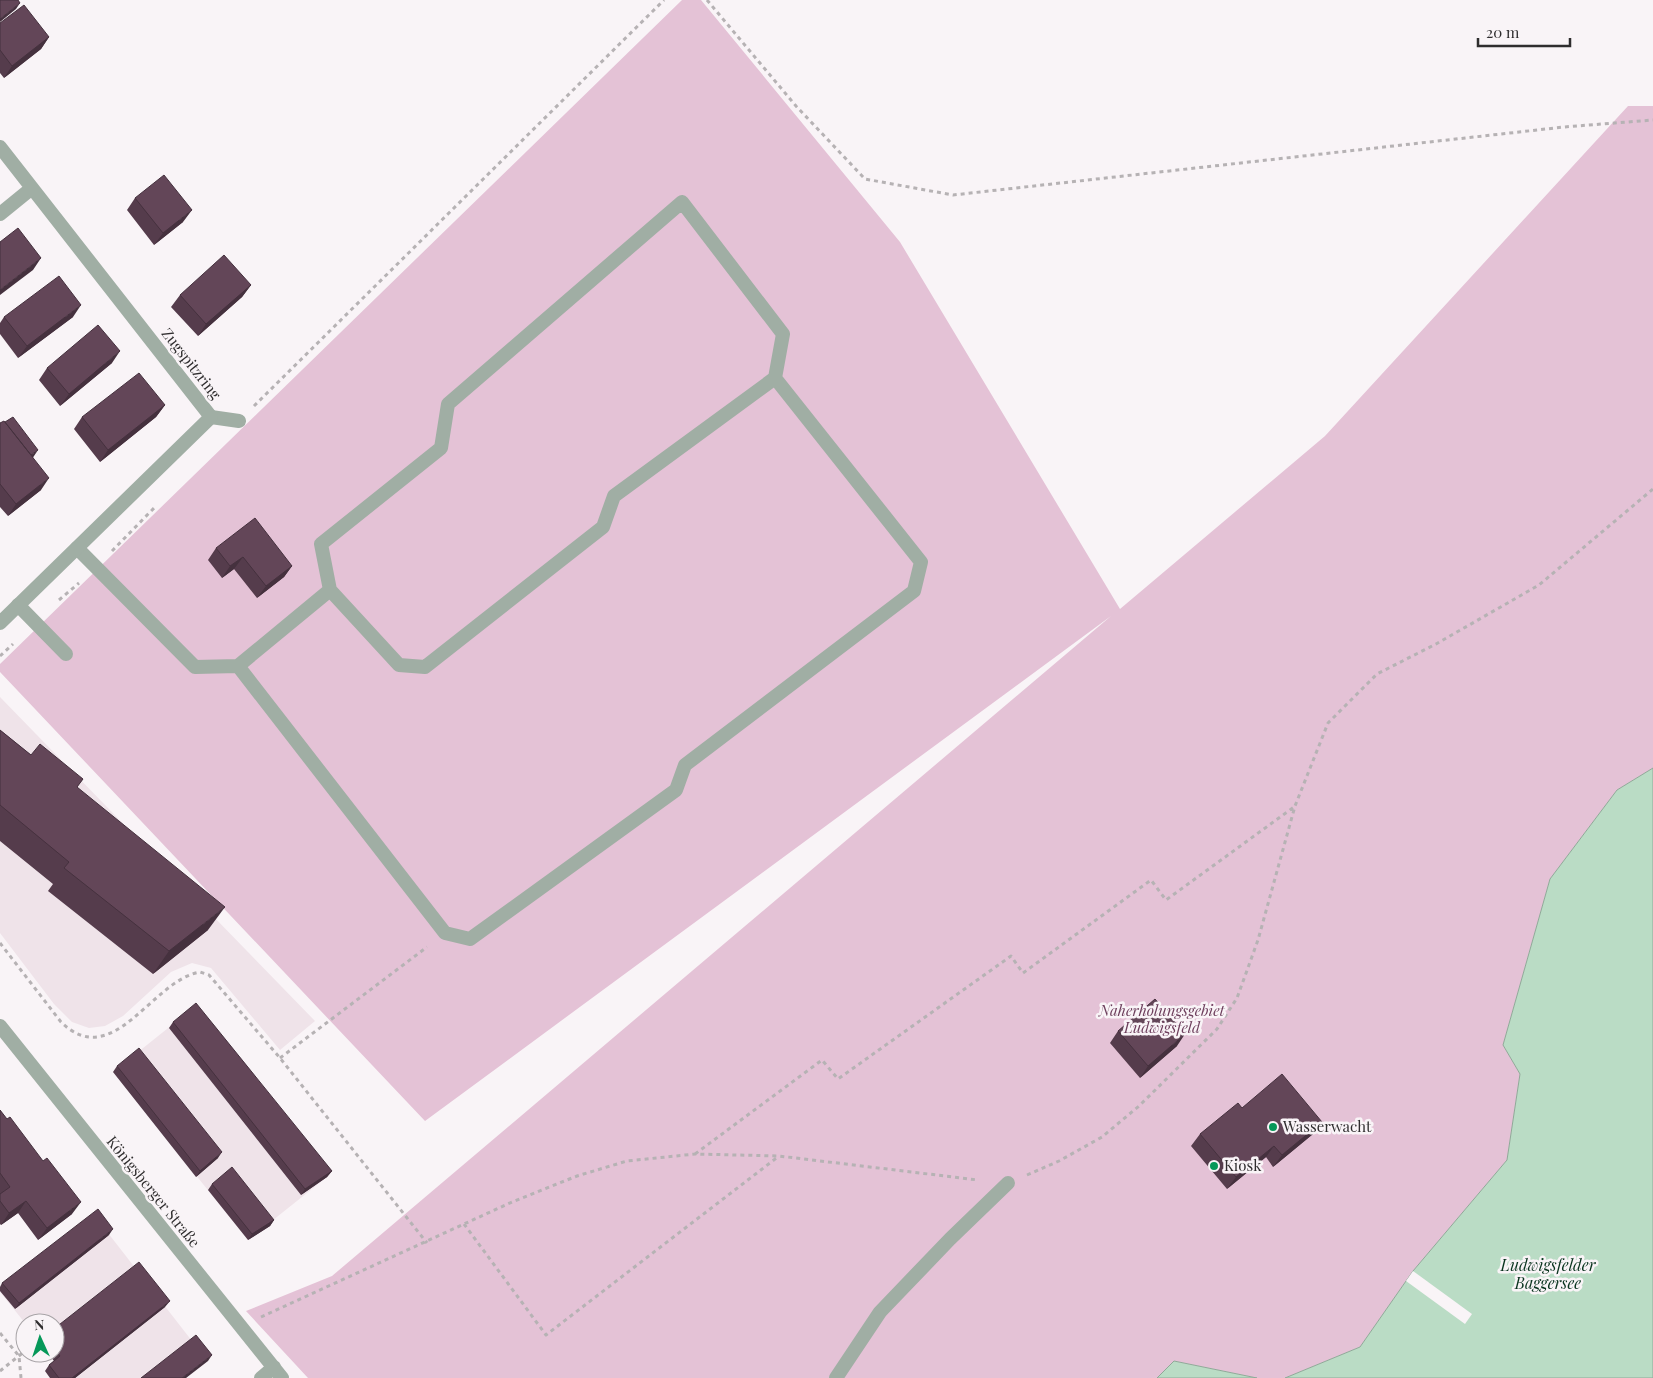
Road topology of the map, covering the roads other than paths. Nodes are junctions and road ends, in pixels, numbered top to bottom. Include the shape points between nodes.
1 (0, 147) edge
2 (32, 188) junction
3 (0, 214) edge
4 (775, 378) junction
5 (211, 417) junction
6 (239, 421) road end
7 (77, 548) junction
8 (330, 590) junction
9 (18, 605) junction
10 (0, 623) edge
11 (66, 654) dead end
12 (238, 666) junction
13 (0, 1026) edge
14 (1008, 1183) road end
15 (278, 1373) edge
16 (261, 1378) edge
17 (836, 1378) edge

1 - 2 street, Zugspitzring
2 - 3 street
2 - 5 street, Zugspitzring
4 - 8 street via 614,496 603,527 426,667 399,665
4 - 8 street via 783,334 682,202 448,404 441,448 321,544
4 - 12 street via 921,562 914,591 685,765 676,790 470,939 445,933
5 - 6 street
5 - 7 street, Zugspitzring
7 - 9 street, Zugspitzring
7 - 12 street via 195,667
8 - 12 street
9 - 10 street, Zugspitzring
9 - 11 street
13 - 15 street, Königsberger Straße
14 - 17 street via 880,1312
15 - 16 street

